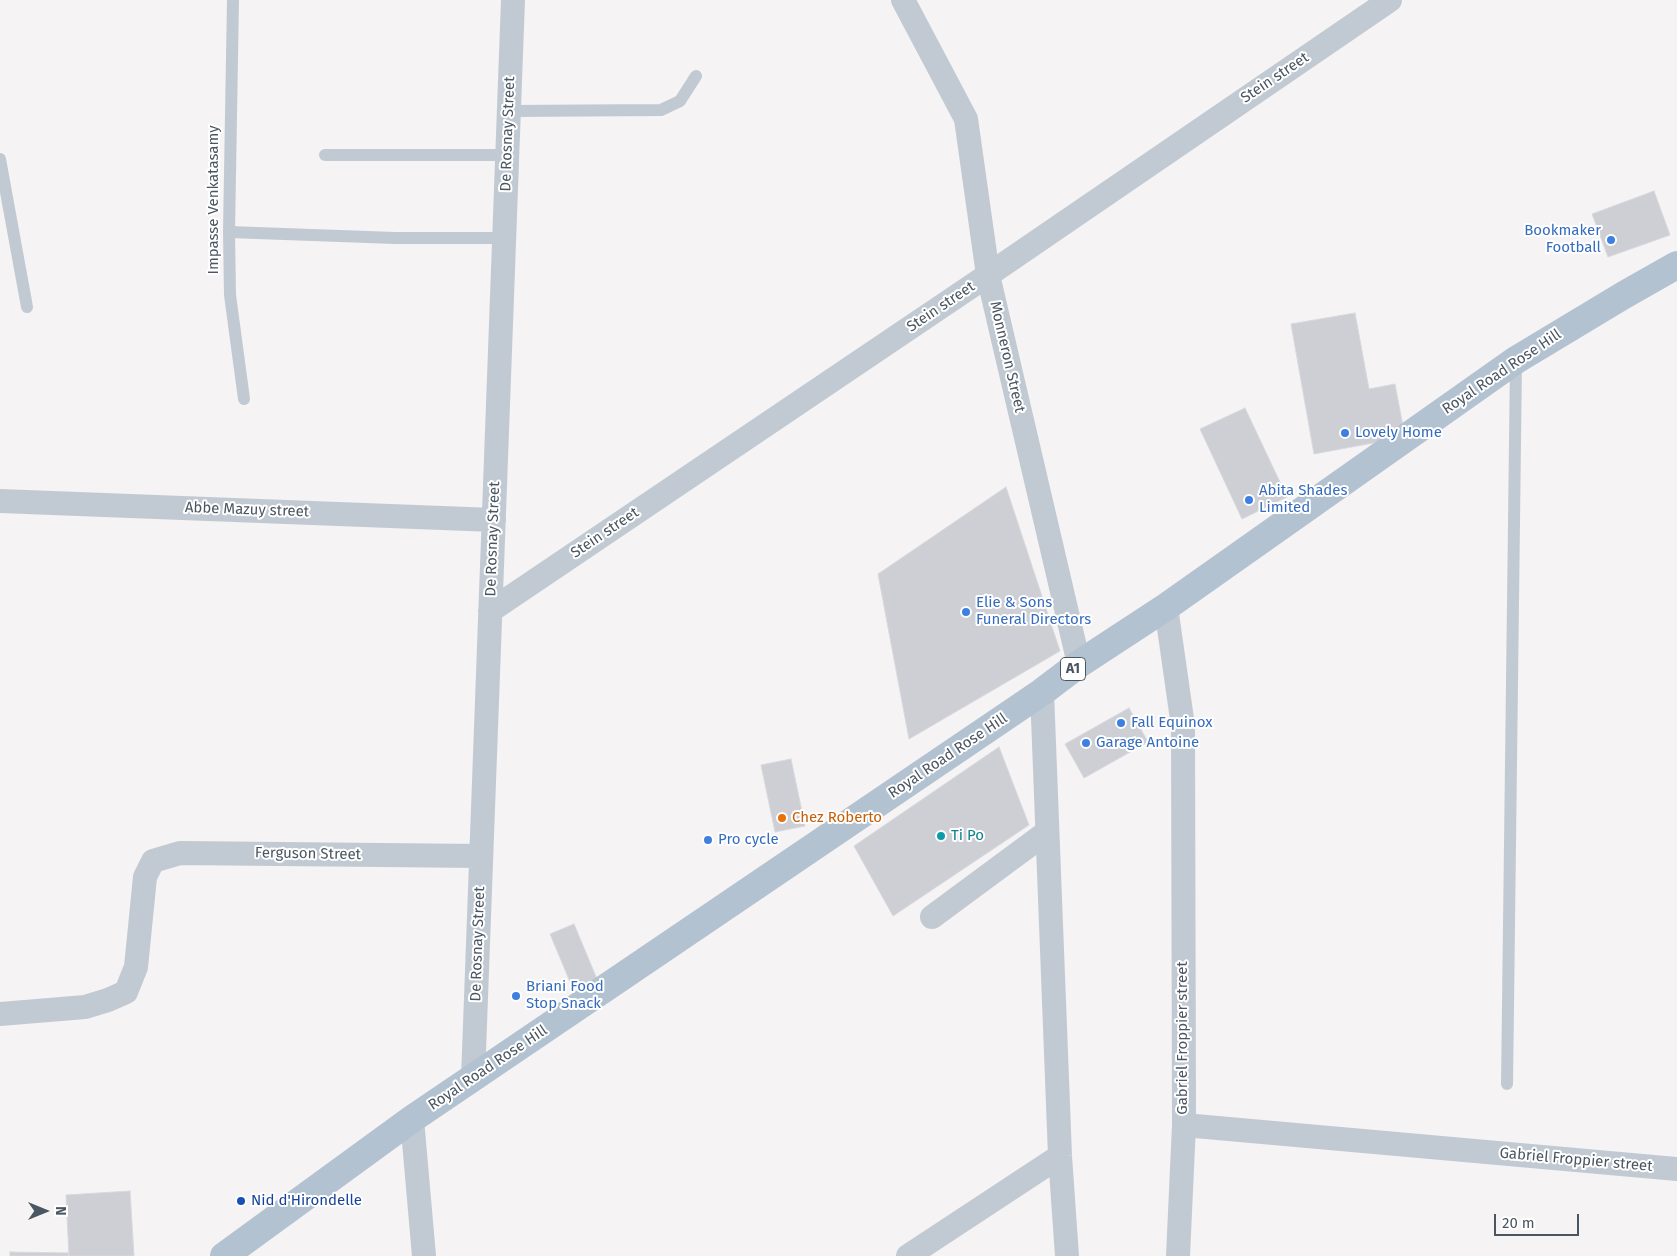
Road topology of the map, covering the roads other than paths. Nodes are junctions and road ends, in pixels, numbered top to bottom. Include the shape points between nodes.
1 (233, 0) edge
2 (513, 0) edge
3 (903, 0) edge
4 (1390, 0) edge
5 (696, 76) dead end
6 (509, 111) junction
7 (325, 155) dead end
8 (507, 155) junction
9 (0, 159) edge
10 (228, 232) junction
11 (504, 238) junction
12 (1677, 266) edge
13 (988, 275) junction
14 (27, 306) dead end
15 (1516, 360) junction
16 (244, 399) dead end
17 (0, 501) edge
18 (494, 520) junction
19 (1166, 607) junction
20 (490, 611) junction
21 (1079, 664) junction
22 (1042, 692) junction
23 (1048, 832) junction
24 (481, 856) junction
25 (932, 917) dead end
26 (0, 1014) edge
27 (473, 1078) junction
28 (1507, 1084) dead end
29 (412, 1119) junction
30 (1184, 1125) junction
31 (1060, 1156) junction
32 (1677, 1169) edge
33 (224, 1256) edge
34 (424, 1256) edge
35 (908, 1256) edge
36 (1067, 1256) edge
37 (1178, 1256) edge

1 - 10 lane, Impasse Venkatasamy
2 - 6 street, De Rosnay Street
3 - 13 street, Monneron Street via 966,119
4 - 13 street, Stein street
5 - 6 lane via 680,101 661,110
6 - 8 street, De Rosnay Street
7 - 8 lane
8 - 11 street, De Rosnay Street
9 - 14 lane
10 - 11 lane
10 - 16 lane, Impasse Venkatasamy via 230,295
11 - 18 street, De Rosnay Street
12 - 15 main road, Royal Road Rose Hill / A1
13 - 20 street, Stein street
13 - 21 street, Monneron Street
15 - 19 main road, Royal Road Rose Hill / A1
15 - 28 lane
17 - 18 street, Abbe Mazuy street
18 - 20 street, De Rosnay Street
19 - 21 main road, Royal Road Rose Hill / A1
19 - 30 street, Gabriel Froppier street via 1183,726
20 - 24 street, De Rosnay Street
21 - 22 main road, Royal Road Rose Hill / A1
22 - 23 street
22 - 27 main road, Royal Road Rose Hill / A1
23 - 25 street
23 - 31 street
24 - 26 street, Ferguson Street via 180,852 153,862 145,877 136,967 126,992 85,1007
24 - 27 street, De Rosnay Street
27 - 29 main road, Royal Road Rose Hill / A1
29 - 33 main road, Royal Road Rose Hill / A1
29 - 34 street
30 - 32 street, Gabriel Froppier street
30 - 37 street
31 - 35 street
31 - 36 street

